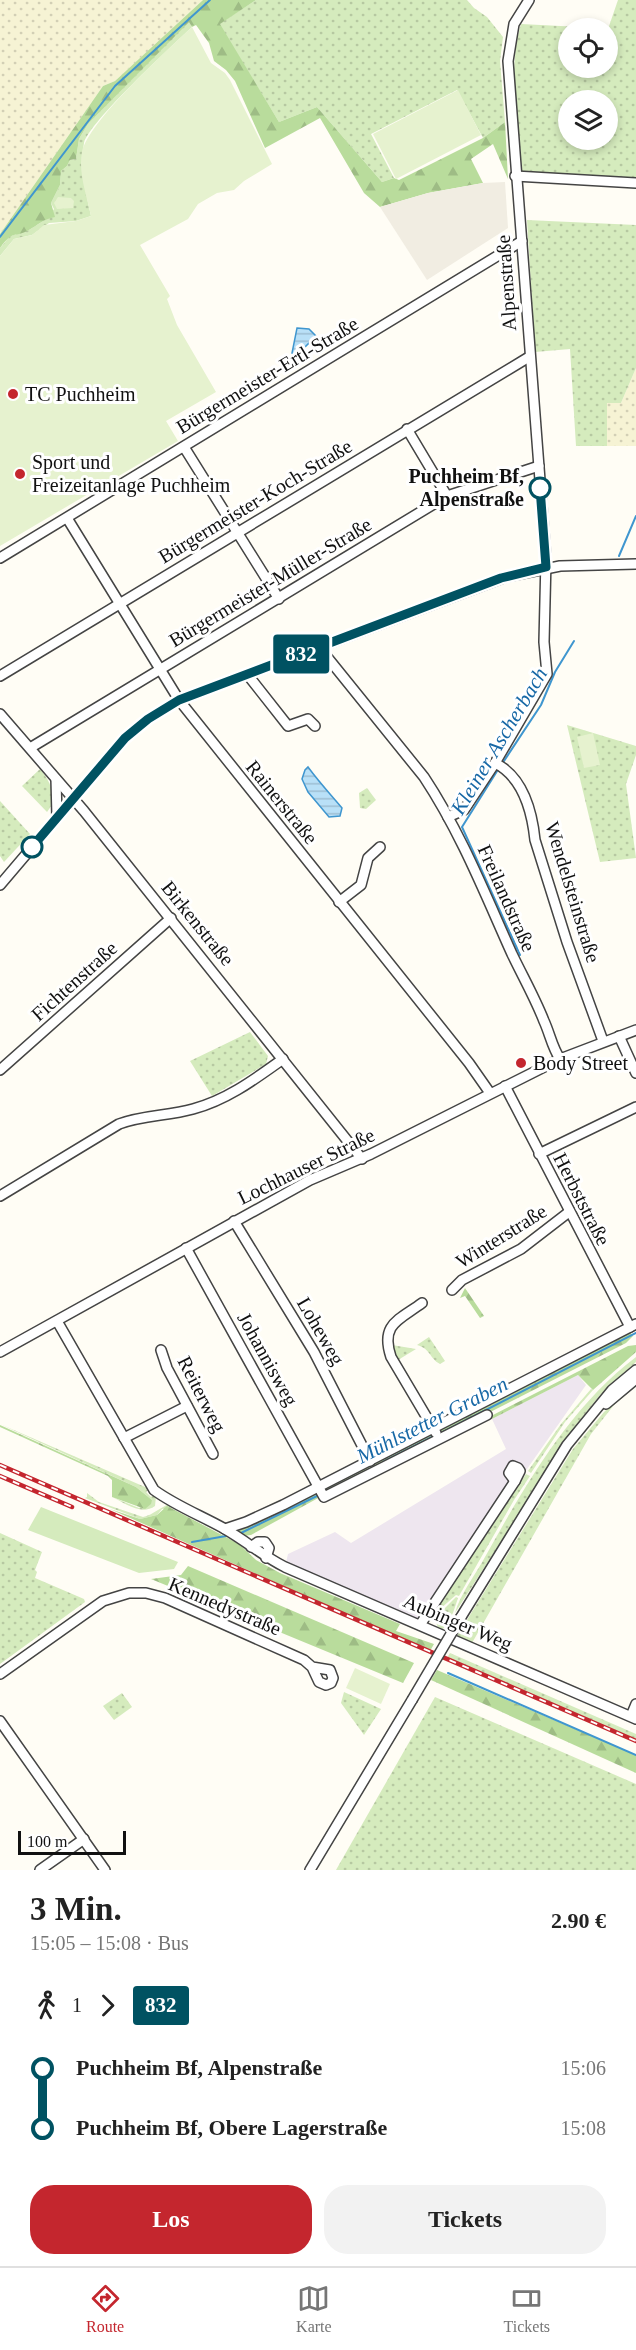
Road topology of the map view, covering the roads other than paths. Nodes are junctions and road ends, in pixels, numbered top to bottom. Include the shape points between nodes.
1 (529, 0) edge
2 (516, 176) junction
3 (636, 183) edge
4 (522, 240) junction
5 (529, 357) junction
6 (407, 429) junction
7 (184, 447) junction
8 (538, 466) junction
9 (447, 496) junction
10 (67, 518) junction
11 (237, 532) junction
12 (0, 558) edge
13 (636, 564) edge
14 (546, 567) junction
15 (279, 599) junction
16 (120, 603) junction
17 (319, 647) junction
18 (161, 670) junction
19 (247, 674) junction
20 (0, 676) edge
21 (179, 700) junction
22 (0, 714) edge
23 (315, 726) dead end
24 (30, 748) junction
25 (500, 766) junction
26 (56, 779) junction
27 (73, 798) junction
28 (57, 817) junction
29 (448, 817) junction
30 (380, 846) dead end
31 (0, 885) edge
32 (339, 902) junction
33 (171, 918) junction
34 (636, 1030) edge
35 (620, 1036) junction
36 (603, 1041) junction
37 (283, 1059) junction
38 (560, 1059) junction
39 (0, 1070) edge
40 (636, 1073) edge
41 (505, 1086) junction
42 (490, 1093) junction
43 (636, 1107) edge
44 (539, 1154) junction
45 (362, 1159) junction
46 (0, 1196) edge
47 (569, 1212) junction
48 (234, 1221) junction
49 (186, 1248) junction
50 (452, 1290) dead end
51 (422, 1303) dead end
52 (57, 1321) junction
53 (633, 1325) edge
54 (161, 1350) dead end
55 (0, 1352) edge
56 (636, 1370) edge
57 (636, 1379) edge
58 (187, 1406) junction
59 (487, 1415) dead end
60 (436, 1435) junction
61 (124, 1438) junction
62 (567, 1445) junction
63 (213, 1454) dead end
64 (370, 1461) junction
65 (515, 1481) dead end
66 (321, 1491) junction
67 (231, 1533) junction
68 (420, 1625) junction
69 (312, 1667) dead end
70 (0, 1674) edge
71 (636, 1704) edge
72 (633, 1718) edge
73 (0, 1721) edge
74 (84, 1839) junction
75 (40, 1870) edge
76 (105, 1870) edge
77 (310, 1870) edge

1 - 2 street, Alpenstraße via 514,24 508,61
2 - 3 street
2 - 4 street, Alpenstraße
4 - 5 street, Alpenstraße
4 - 7 street, Bürgermeister-Ertl-Straße
5 - 6 street, Bürgermeister-Koch-Straße
5 - 8 street, Alpenstraße
6 - 9 street
6 - 11 street, Bürgermeister-Koch-Straße
7 - 10 street, Bürgermeister-Ertl-Straße
7 - 11 street
8 - 9 street, Bürgermeister-Müller-Straße
8 - 14 street, Alpenstraße
9 - 15 street, Bürgermeister-Müller-Straße
10 - 12 street, Bürgermeister-Ertl-Straße
10 - 16 street, Rainerstraße
11 - 15 street
11 - 16 street, Bürgermeister-Koch-Straße
13 - 14 street
14 - 17 street via 506,577
14 - 25 street, Alpenstraße via 544,642 548,674
15 - 18 street, Bürgermeister-Müller-Straße
16 - 18 street, Rainerstraße
16 - 20 street, Bürgermeister-Koch-Straße
17 - 19 street
17 - 29 street, Freilandstraße via 424,777
18 - 21 street, Rainerstraße
18 - 24 street, Bürgermeister-Müller-Straße
19 - 21 street
19 - 23 street via 288,726 308,719
21 - 27 street via 125,738
21 - 32 street, Rainerstraße
22 - 24 street, Birkenstraße
24 - 26 street, Birkenstraße
25 - 29 street, Alpenstraße via 464,810
25 - 36 street, Wendelsteinstraße via 514,777 524,794 567,942
26 - 27 street, Birkenstraße
26 - 28 street
27 - 28 street
27 - 33 street, Birkenstraße
28 - 31 street
29 - 38 street, Freilandstraße via 473,862
30 - 32 street via 368,858 361,885
32 - 42 street, Rainerstraße
33 - 37 street, Birkenstraße
33 - 39 street, Fichtenstraße
34 - 35 street, Lochhauser Straße
35 - 36 street, Lochhauser Straße
35 - 40 street
36 - 38 street, Lochhauser Straße
37 - 45 street, Birkenstraße
37 - 46 street via 221,1099 194,1109 119,1124
38 - 41 street, Lochhauser Straße
41 - 42 street, Lochhauser Straße
41 - 44 street, Herbststraße
42 - 45 street, Lochhauser Straße
43 - 44 street
44 - 47 street, Herbststraße
45 - 48 street, Lochhauser Straße via 310,1180
47 - 50 street, Winterstraße via 521,1249 462,1280
47 - 53 street, Herbststraße
48 - 49 street, Lochhauser Straße
48 - 64 street, Loheweg via 314,1352
49 - 52 street, Lochhauser Straße
49 - 66 street, Johannisweg
51 - 60 street via 393,1323 387,1344
52 - 55 street, Lochhauser Straße
52 - 61 street, Aubinger Weg
53 - 60 street
54 - 58 street, Reiterweg
56 - 62 street via 612,1390
57 - 62 street
58 - 61 street
58 - 63 street, Reiterweg
59 - 60 street
60 - 64 street
60 - 66 street via 324,1497
61 - 67 street, Aubinger Weg via 154,1490
62 - 77 street, bridge
64 - 66 street
65 - 68 street
66 - 67 street via 264,1514
67 - 68 street, Aubinger Weg via 251,1547 260,1542 267,1544 270,1550 266,1558
68 - 72 street, Aubinger Weg
69 - 70 street, Kennedystraße via 165,1599 129,1593 103,1601
71 - 72 street
73 - 74 street
74 - 75 street
74 - 76 street

